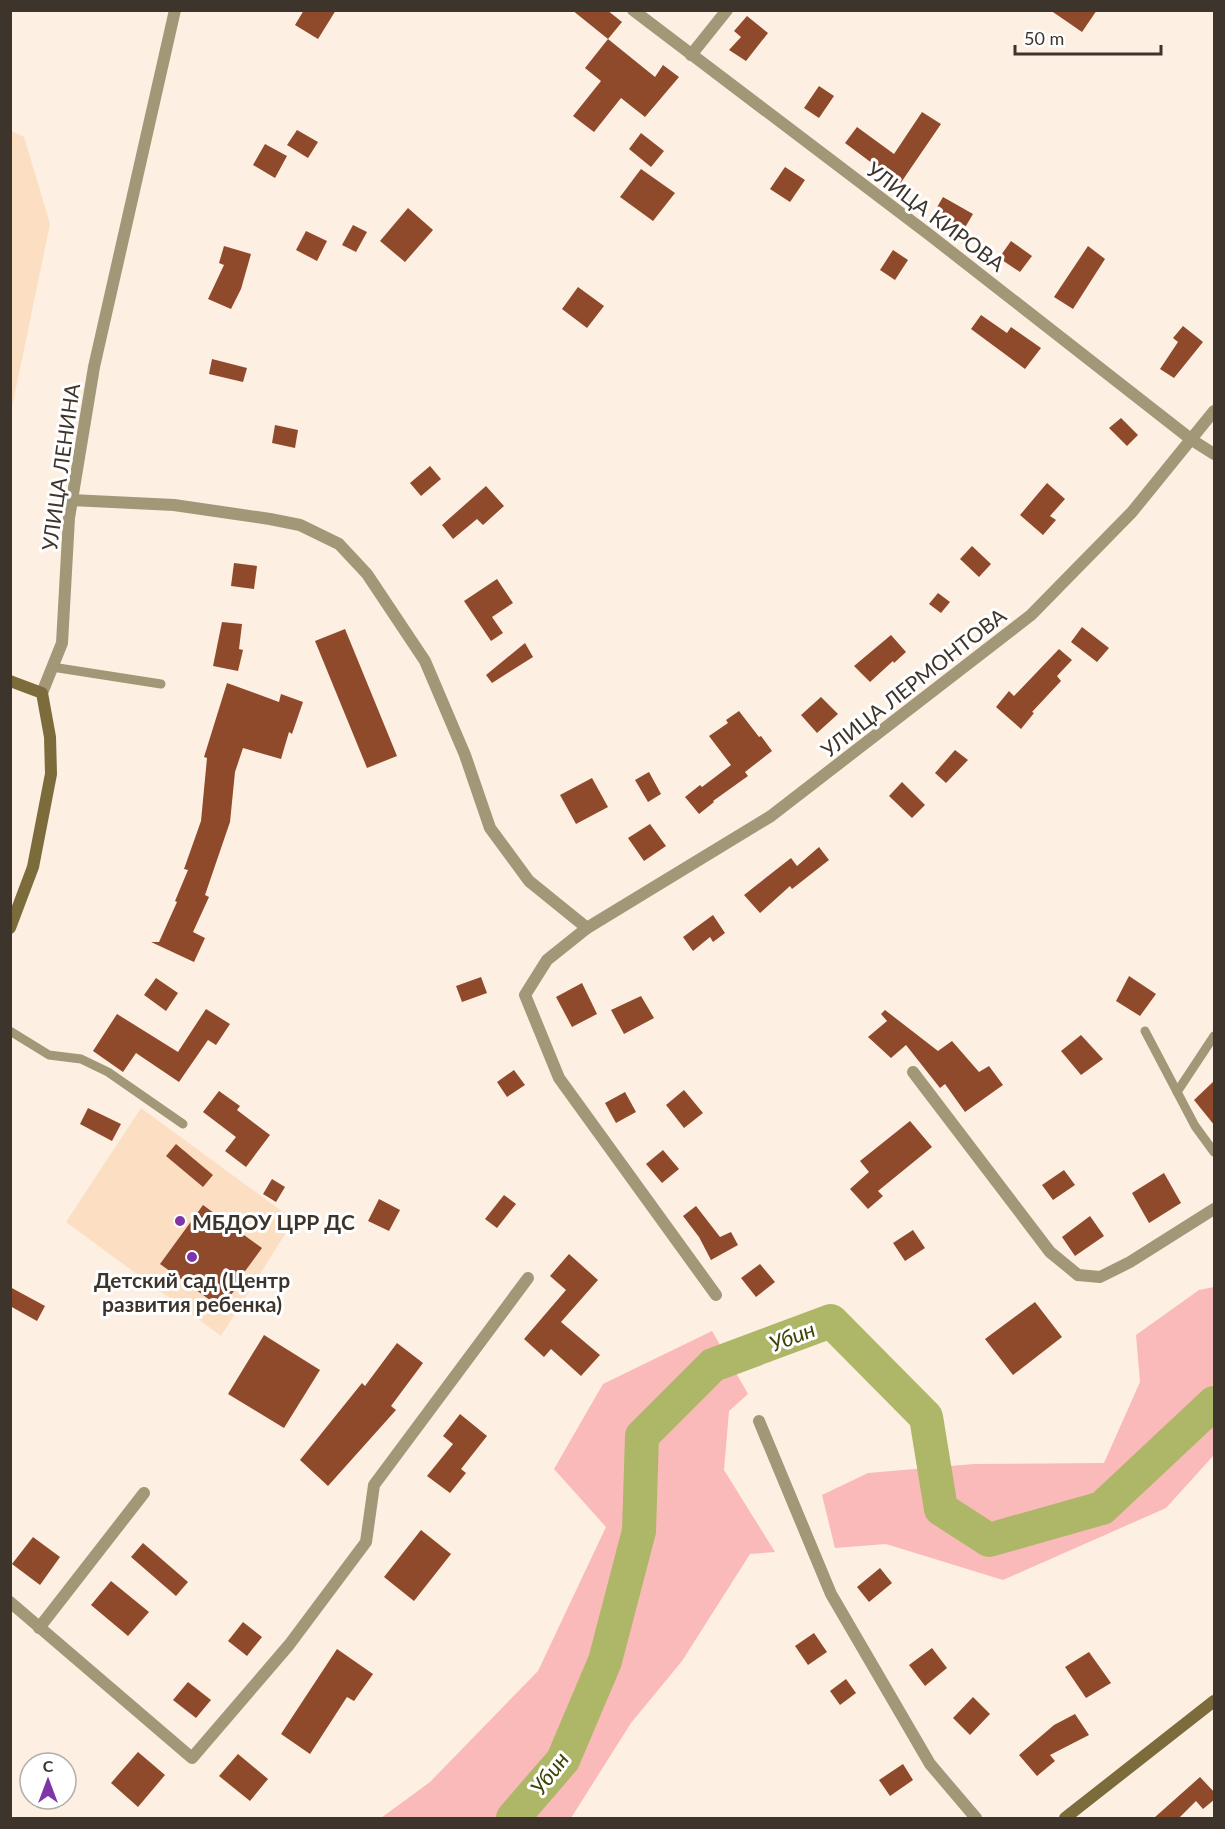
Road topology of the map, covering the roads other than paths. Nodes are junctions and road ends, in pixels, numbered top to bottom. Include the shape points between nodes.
1 (175, 10) edge
2 (633, 10) edge
3 (727, 10) edge
4 (691, 55) junction
5 (1215, 411) edge
6 (1192, 440) junction
7 (1215, 454) edge
8 (71, 500) junction
9 (52, 667) junction
10 (10, 681) edge
11 (161, 684) dead end
12 (42, 693) junction
13 (587, 927) junction
14 (10, 928) edge
15 (10, 1031) edge
16 (1145, 1031) dead end
17 (1215, 1036) edge
18 (913, 1072) dead end
19 (1177, 1092) junction
20 (183, 1124) dead end
21 (1215, 1152) edge
22 (1215, 1209) edge
23 (528, 1278) dead end
24 (716, 1295) dead end
25 (759, 1421) dead end
26 (144, 1493) dead end
27 (10, 1602) edge
28 (39, 1628) junction
29 (1215, 1701) edge
30 (976, 1818) edge
31 (1065, 1818) edge

1 - 8 street, УЛИЦА ЛЕНИНА via 94,367
2 - 4 street, УЛИЦА КИРОВА
3 - 4 street
4 - 6 street, УЛИЦА КИРОВА
5 - 6 street, УЛИЦА ЛЕРМОНТОВА
6 - 7 street, УЛИЦА КИРОВА
6 - 13 street, УЛИЦА ЛЕРМОНТОВА via 1132,512 1031,615 771,816
8 - 9 street, УЛИЦА ЛЕНИНА via 62,643
8 - 13 street via 174,505 270,519 300,525 339,544 367,574 425,662 465,755 490,828 529,880
9 - 11 lane
9 - 12 street, УЛИЦА ЛЕНИНА
10 - 12 street
12 - 14 street via 50,737 51,774 33,867
13 - 24 street, УЛИЦА ЛЕРМОНТОВА via 547,960 525,995 559,1078
15 - 20 lane via 49,1055 81,1059 108,1072
16 - 19 lane
17 - 19 lane
18 - 22 street via 1050,1252 1078,1275 1100,1277
19 - 21 lane
23 - 28 street via 374,1485 366,1542 290,1645 192,1758
25 - 30 street via 831,1594 930,1764
26 - 28 street
27 - 28 street
29 - 31 street

